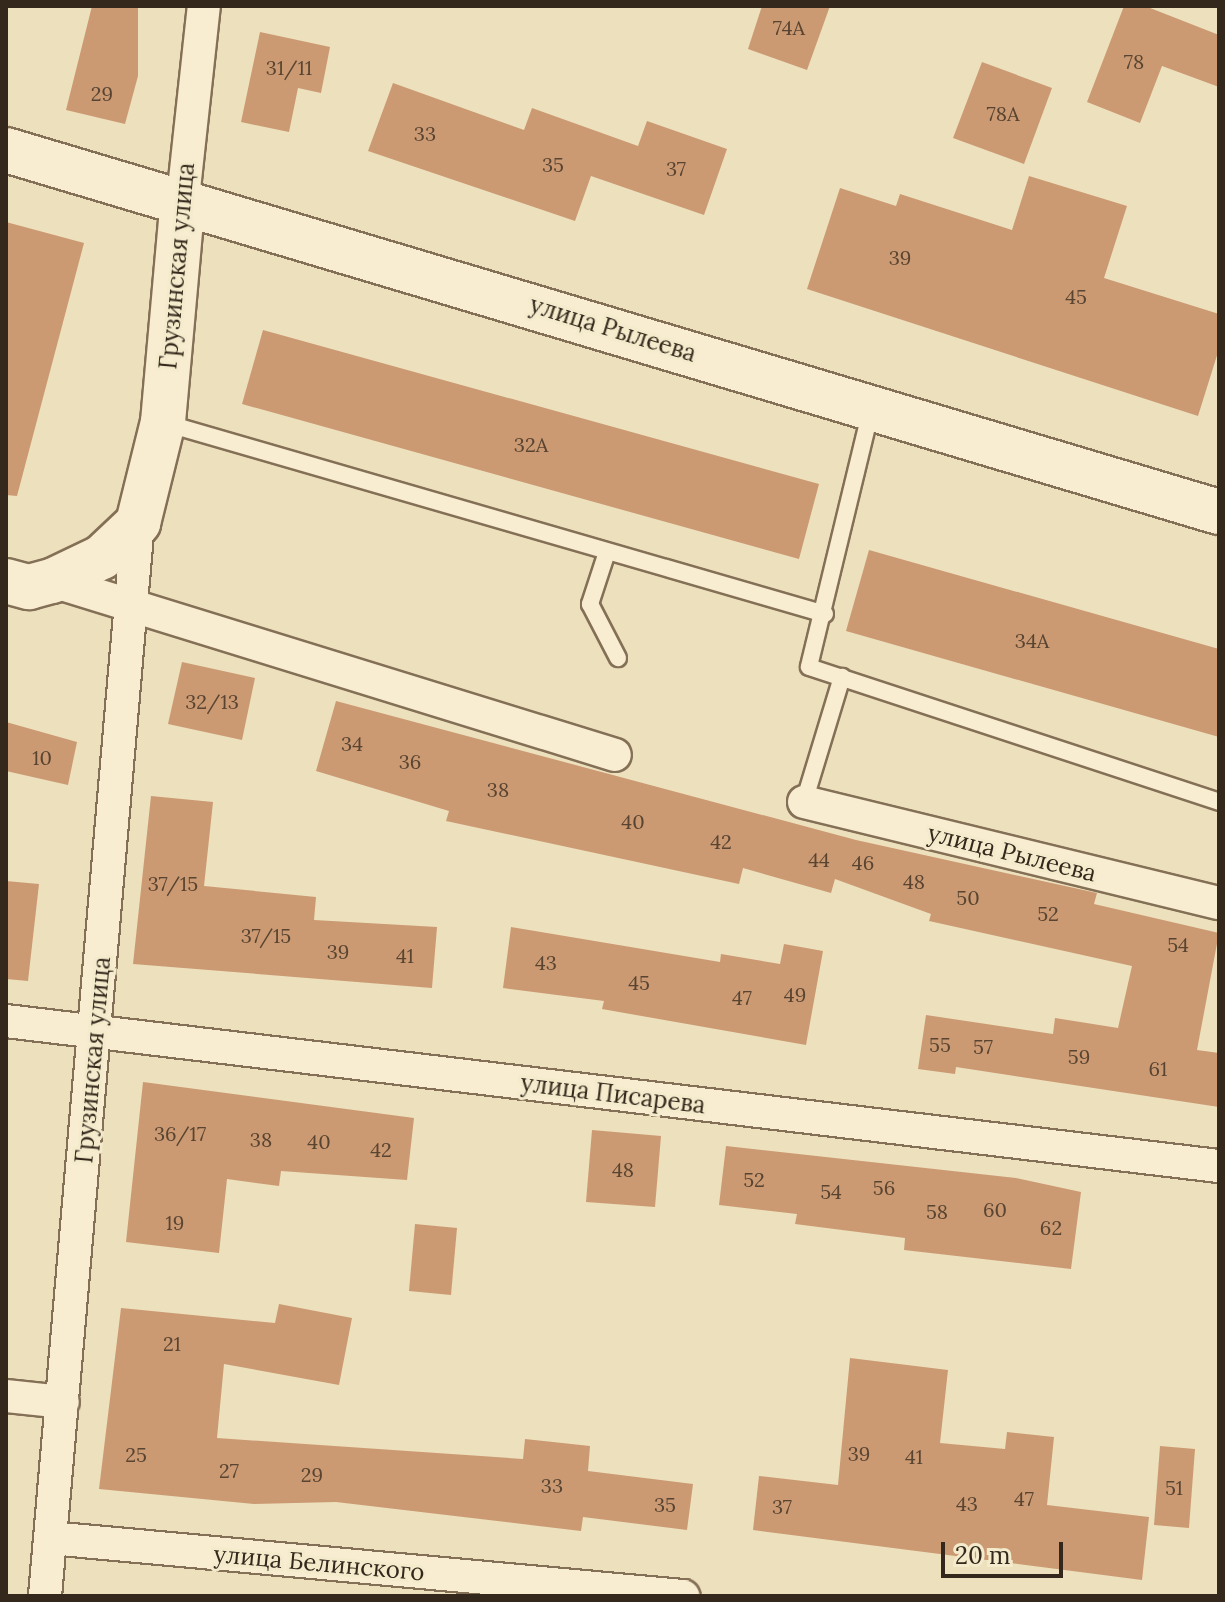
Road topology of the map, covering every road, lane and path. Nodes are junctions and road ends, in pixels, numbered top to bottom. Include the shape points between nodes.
1 (204, 6) edge
2 (6, 150) edge
3 (183, 198) junction
4 (872, 409) junction
5 (163, 422) junction
6 (1219, 512) edge
7 (138, 523) junction
8 (607, 552) junction
9 (6, 581) edge
10 (52, 581) junction
11 (129, 605) junction
12 (825, 614) junction
13 (618, 658) dead end
14 (842, 677) junction
15 (615, 755) dead end
16 (804, 802) joint
17 (1219, 802) edge
18 (1219, 903) edge
19 (6, 1021) edge
20 (96, 1032) junction
21 (1219, 1166) edge
22 (6, 1396) edge
23 (63, 1402) junction
24 (50, 1538) junction
25 (45, 1596) edge
26 (683, 1596) edge

1 - 3 street, Грузинская улица
2 - 3 street, улица Рылеева
3 - 4 street, улица Рылеева
3 - 5 street, Грузинская улица
4 - 6 street, улица Рылеева
4 - 12 lane
5 - 7 street, Грузинская улица
5 - 8 lane
7 - 10 street via 102,557
7 - 11 street, Грузинская улица
8 - 12 lane
8 - 13 lane via 590,604
9 - 10 street via 29,587
10 - 11 street
11 - 15 street
11 - 20 street, Грузинская улица
12 - 14 lane via 809,667
14 - 16 lane
14 - 17 lane
16 - 18 street, улица Рылеева
19 - 20 street, улица Писарева
20 - 21 street, улица Писарева
20 - 23 street, Грузинская улица
22 - 23 street
23 - 24 street, Грузинская улица
24 - 25 street, Грузинская улица
24 - 26 street, улица Белинского

